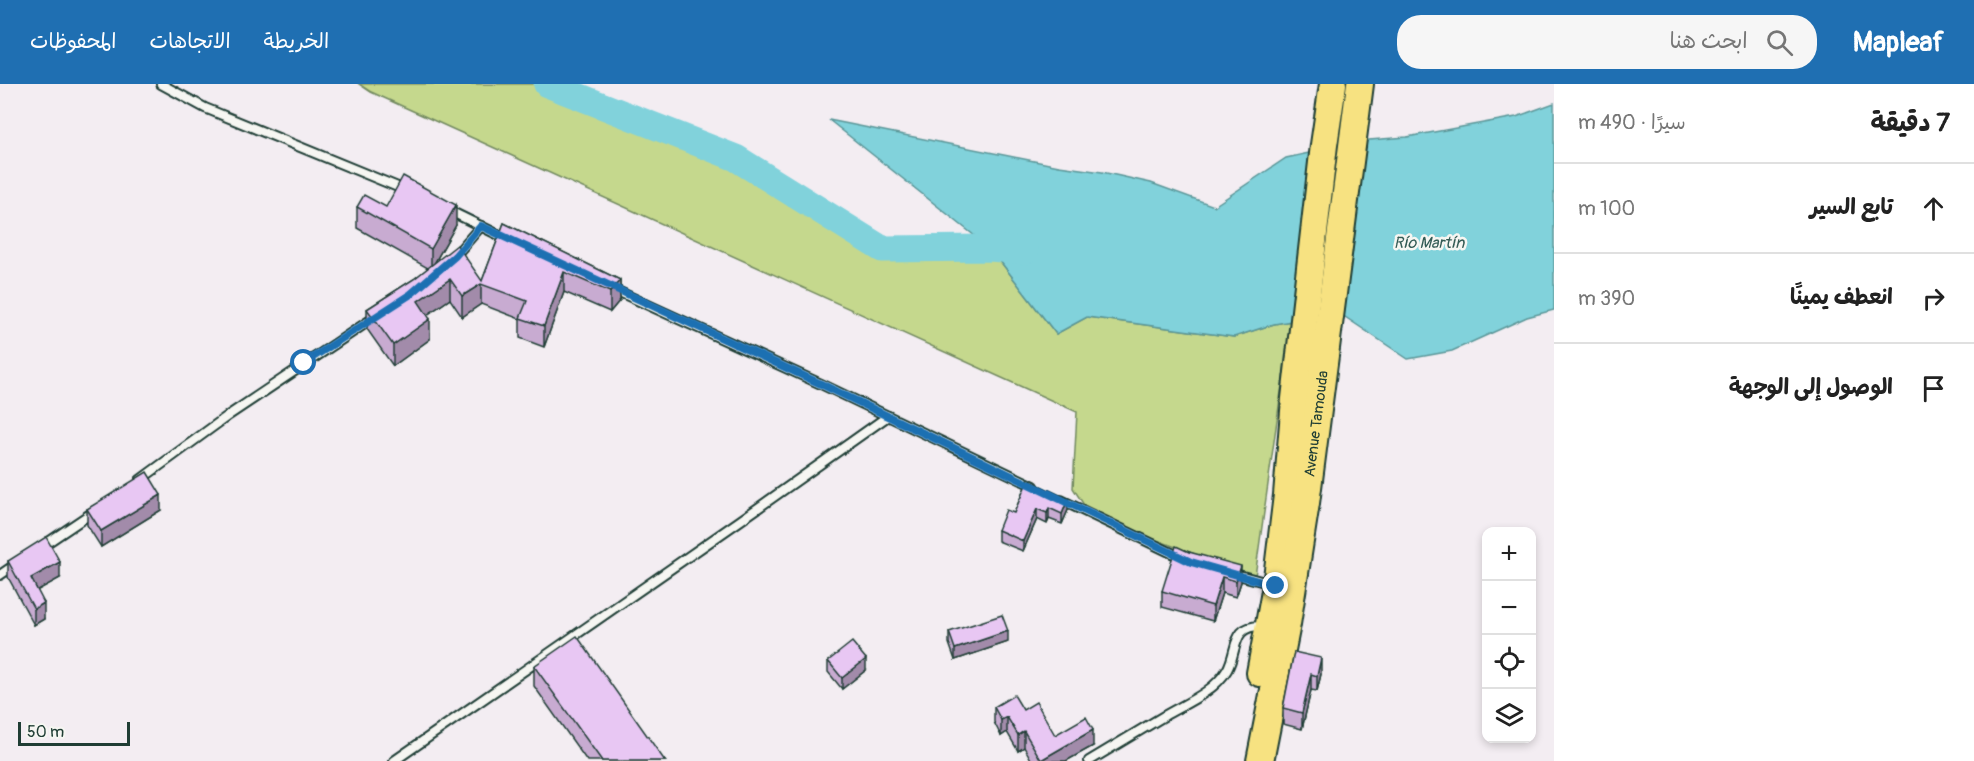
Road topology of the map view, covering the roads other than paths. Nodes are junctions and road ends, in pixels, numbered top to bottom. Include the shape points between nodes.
1 (161, 84) edge
2 (1333, 84) edge
3 (1360, 84) edge
4 (409, 192) edge
5 (437, 205) edge
6 (481, 226) junction
7 (512, 241) edge
8 (448, 262) edge
9 (608, 286) edge
10 (381, 313) edge
11 (1307, 400) junction
12 (888, 416) junction
13 (130, 487) edge
14 (1039, 489) edge
15 (1050, 494) edge
16 (103, 505) edge
17 (38, 549) edge
18 (19, 562) edge
19 (1191, 562) edge
20 (1223, 571) edge
21 (0, 574) edge
22 (1276, 586) junction
23 (1268, 626) junction
24 (394, 761) edge
25 (1089, 761) edge
26 (1245, 761) edge
27 (1260, 761) edge

1 - 4 lane via 205,108
2 - 11 highway, Avenue Tamouda via 1323,157
3 - 11 highway, Avenue Tamouda
5 - 6 lane
6 - 7 lane
6 - 8 lane
9 - 12 lane
10 - 13 lane via 238,408
11 - 22 highway, Avenue Tamouda via 1287,495
11 - 27 highway, Avenue Tamouda via 1306,503
12 - 14 lane
12 - 24 lane
15 - 19 lane
16 - 17 lane
18 - 21 lane
20 - 22 lane
22 - 23 highway, Avenue Tamouda
23 - 25 lane via 1249,627 1239,635 1230,664 1215,685
23 - 26 highway, Avenue Tamouda

